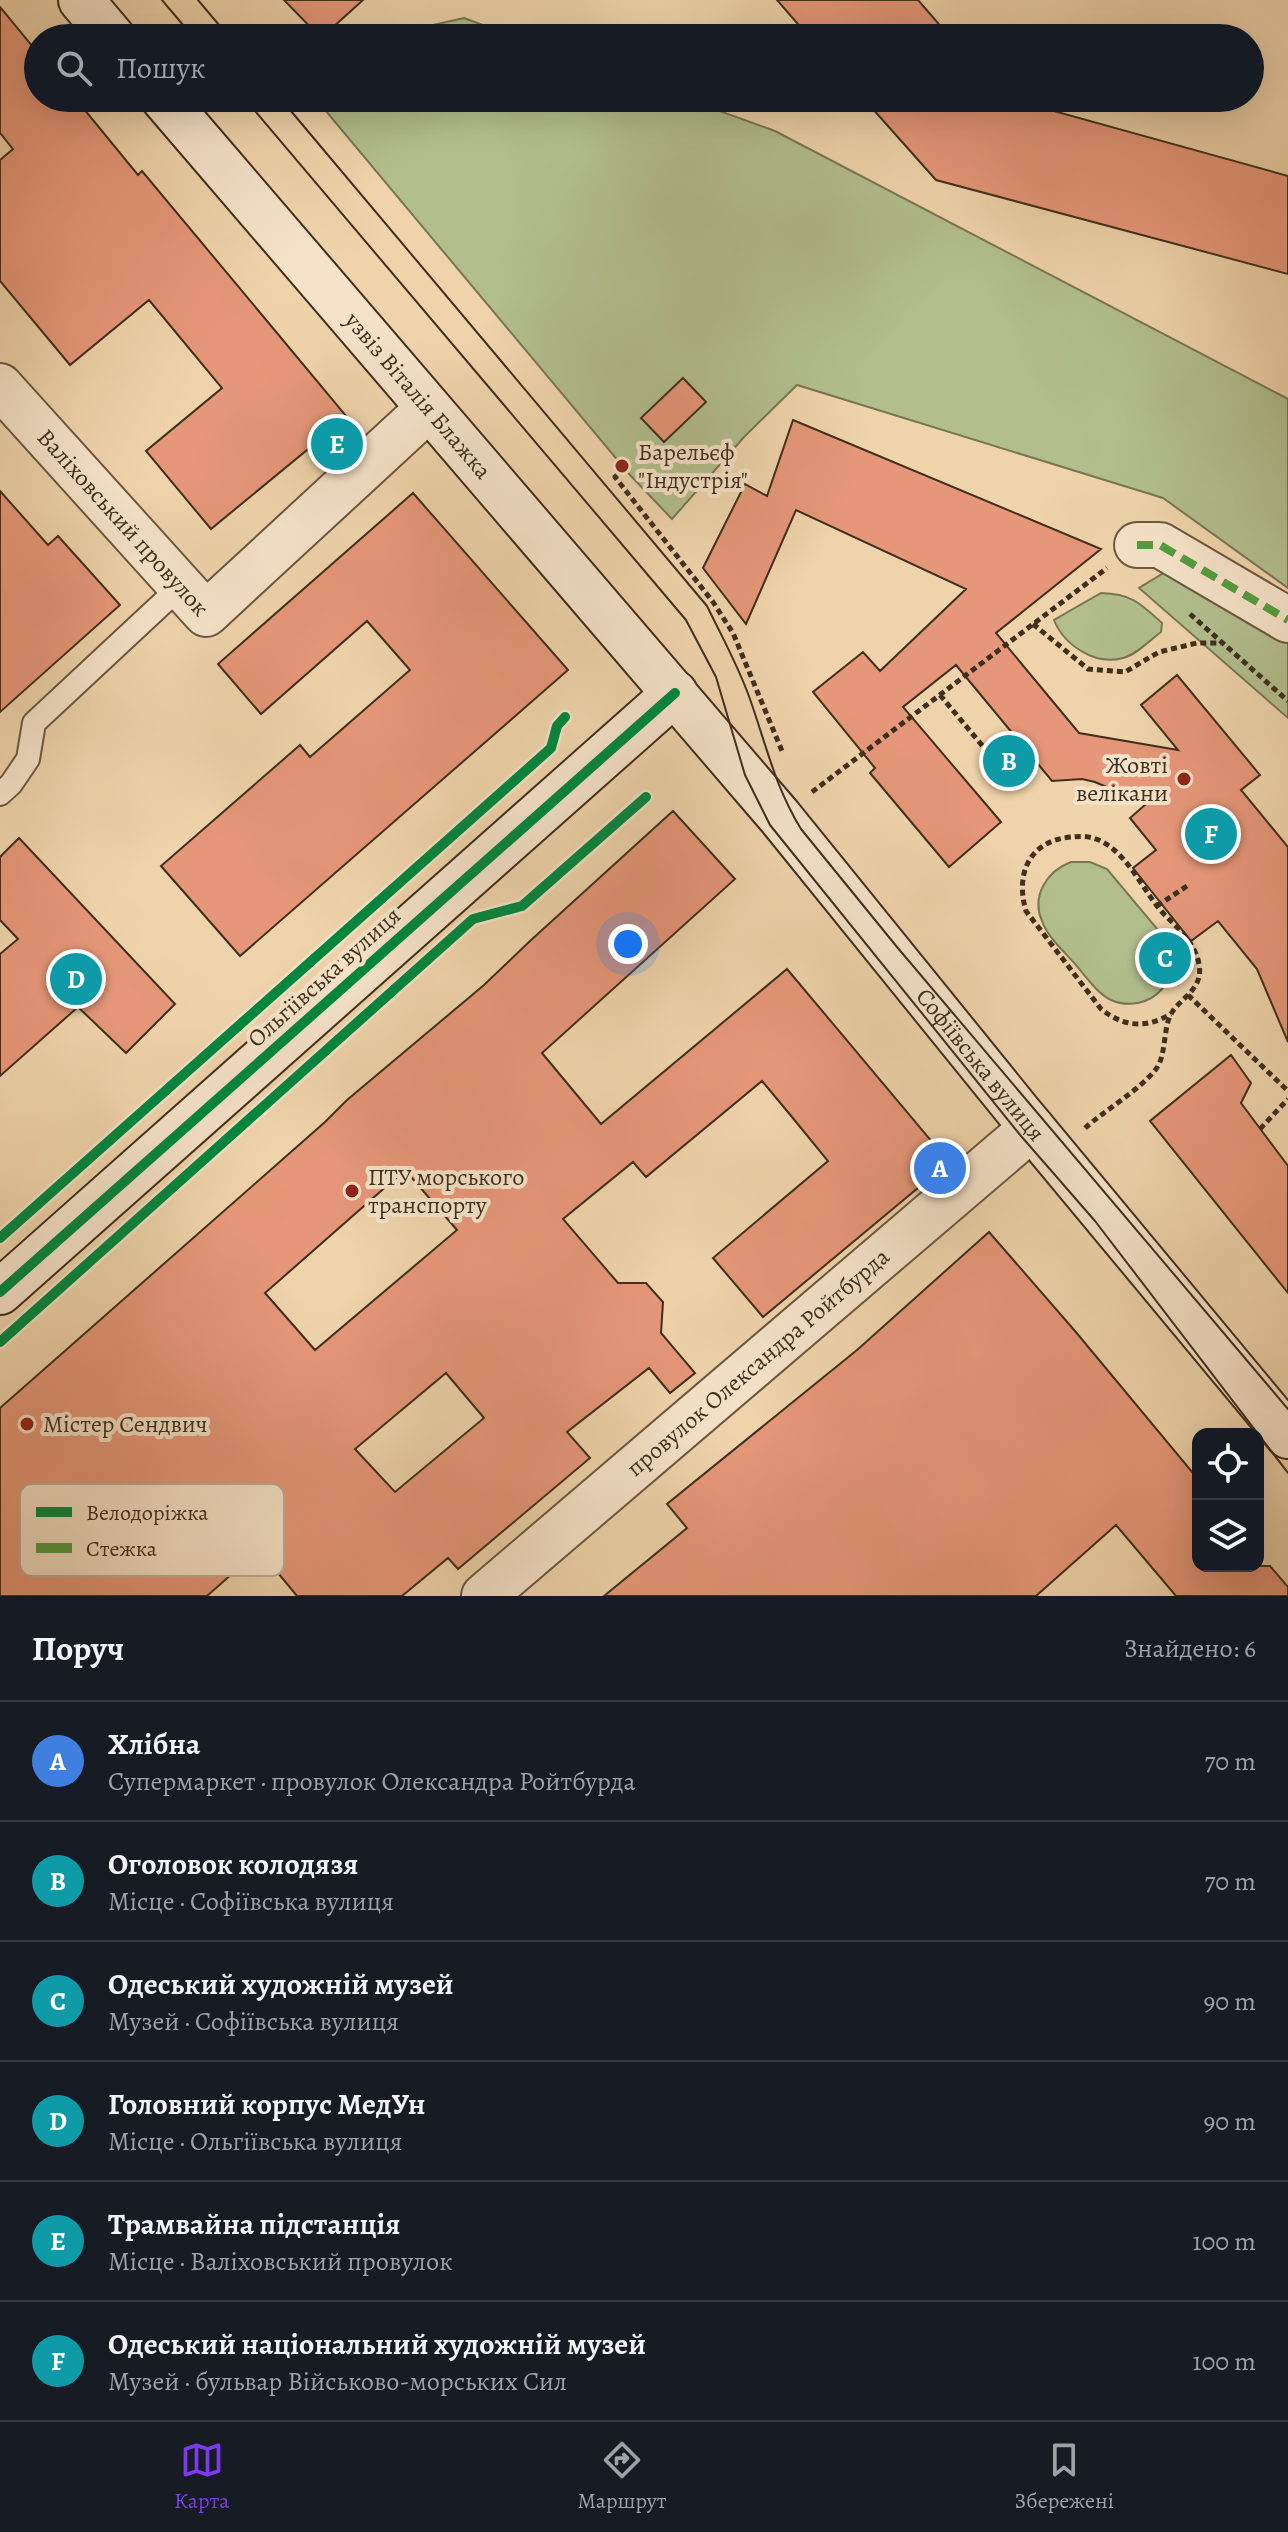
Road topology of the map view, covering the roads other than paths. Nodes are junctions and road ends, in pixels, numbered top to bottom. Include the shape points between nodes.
1 (81, 0) edge
2 (101, 24) edge
3 (175, 112) edge
4 (0, 386) edge
5 (428, 409) junction
6 (1137, 545) road end
7 (181, 586) junction
8 (1288, 620) edge
9 (675, 693) junction
10 (0, 794) edge
11 (1043, 1141) junction
12 (0, 1292) edge
13 (1288, 1436) edge
14 (484, 1596) edge

1 - 2 street
3 - 5 street, узвіз Віталія Блажка
4 - 7 street, Валіховський провулок
5 - 7 street, Валіховський провулок via 206,614
5 - 9 street, узвіз Віталія Блажка
6 - 8 street via 1160,545
7 - 10 lane via 34,723 28,759
9 - 11 street, Софіївська вулиця
9 - 12 street, Ольгіївська вулиця
11 - 13 street, Софіївська вулиця
11 - 14 street, провулок Олександра Ройтбурда

